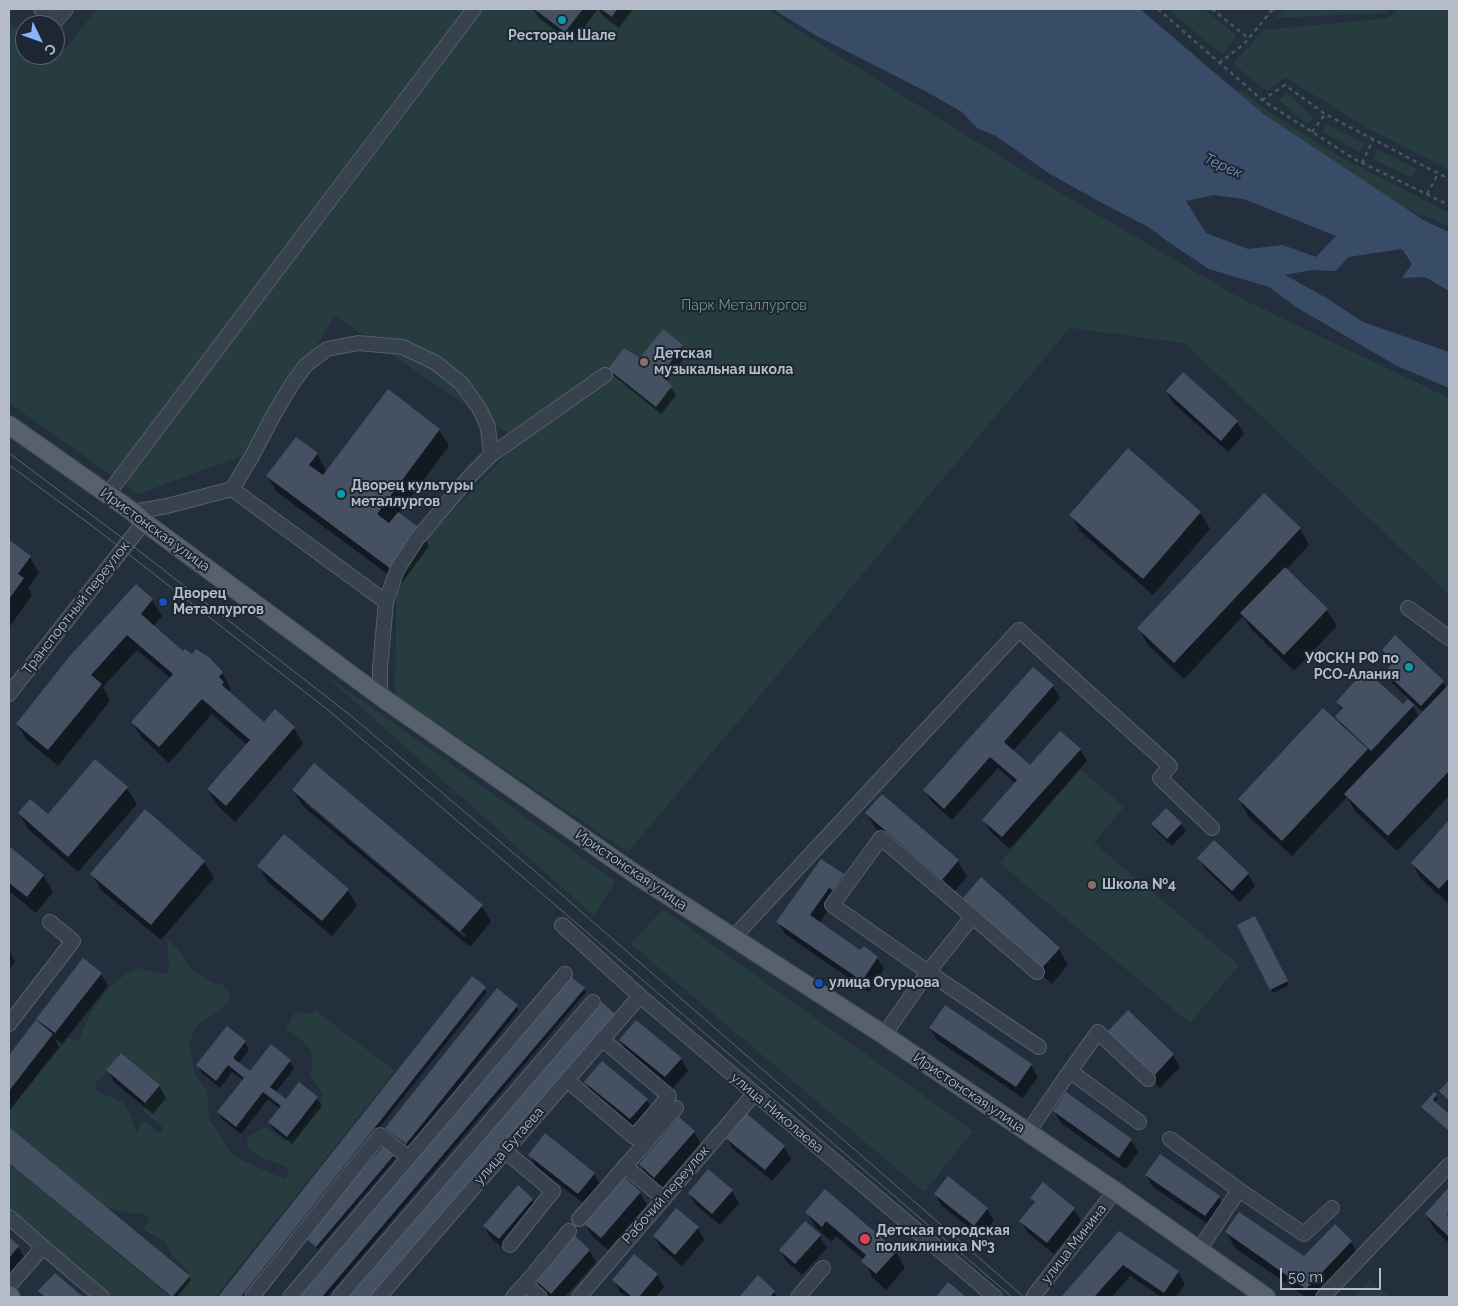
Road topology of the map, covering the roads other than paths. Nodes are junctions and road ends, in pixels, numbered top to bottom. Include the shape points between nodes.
1 (41, 9) edge
2 (66, 9) edge
3 (474, 9) edge
4 (605, 375) dead end
5 (9, 425) edge
6 (492, 455) junction
7 (232, 489) junction
8 (106, 495) junction
9 (138, 517) junction
10 (386, 602) junction
11 (1408, 608) dead end
12 (1449, 638) edge
13 (9, 694) edge
14 (380, 696) junction
15 (1212, 828) dead end
16 (973, 916) junction
17 (50, 922) dead end
18 (562, 925) dead end
19 (734, 938) junction
20 (928, 972) junction
21 (1037, 972) dead end
22 (565, 974) dead end
23 (640, 996) junction
24 (593, 1002) dead end
25 (9, 1024) edge
26 (884, 1035) junction
27 (602, 1039) junction
28 (1039, 1047) dead end
29 (1070, 1070) junction
30 (1148, 1079) dead end
31 (567, 1080) junction
32 (754, 1094) junction
33 (676, 1108) dead end
34 (1140, 1122) dead end
35 (1028, 1132) junction
36 (1170, 1139) dead end
37 (505, 1151) junction
38 (409, 1158) junction
39 (1449, 1165) edge
40 (625, 1166) junction
41 (1239, 1190) junction
42 (1115, 1191) junction
43 (664, 1199) junction
44 (1332, 1208) dead end
45 (9, 1217) edge
46 (579, 1219) dead end
47 (569, 1231) dead end
48 (510, 1245) dead end
49 (43, 1247) junction
50 (1199, 1250) junction
51 (823, 1268) dead end
52 (525, 1284) junction
53 (9, 1286) edge
54 (1035, 1296) edge
55 (102, 1297) edge
56 (252, 1297) edge
57 (290, 1297) edge
58 (340, 1297) edge
59 (379, 1297) edge
60 (513, 1297) edge
61 (540, 1297) edge
62 (578, 1297) edge
63 (798, 1297) edge
64 (995, 1297) edge
65 (1266, 1297) edge
66 (1323, 1297) edge

1 - 2 street via 56,21
3 - 8 street
4 - 6 street
5 - 8 main road, Иристонская улица
6 - 7 street via 488,427 462,384 436,363 403,347 358,343 327,348 306,365
6 - 10 street via 417,539 397,570
7 - 9 street
7 - 10 street
8 - 9 main road, Иристонская улица
9 - 13 street, Транспортный переулок
9 - 14 main road, Иристонская улица
10 - 14 street
11 - 12 street
14 - 19 main road, Иристонская улица via 638,876
15 - 19 street via 1160,778 1170,766 1019,630
16 - 20 street
16 - 20 street via 881,838 832,905
16 - 21 street
17 - 25 street via 73,941
18 - 23 street, улица Николаева
19 - 26 main road, Иристонская улица
20 - 26 street
20 - 28 street
22 - 38 street
23 - 27 street, улица Бутаева
23 - 32 street, улица Николаева
24 - 58 street
26 - 35 main road, Иристонская улица
27 - 31 street, улица Бутаева
27 - 31 street via 669,1096 634,1137
29 - 30 street via 1098,1032
29 - 34 street
29 - 35 street
31 - 37 street, улица Бутаева
32 - 43 street, Рабочий переулок
32 - 64 street, улица Николаева
33 - 40 street
35 - 42 main road, Иристонская улица
36 - 41 street
37 - 48 street via 553,1191
37 - 59 street, улица Бутаева
38 - 56 street via 380,1135
38 - 57 street
39 - 66 street
40 - 43 street
40 - 46 street
41 - 44 street via 1304,1234
41 - 50 street
42 - 50 main road, Иристонская улица
42 - 54 street, улица Минина
43 - 62 street, Рабочий переулок
45 - 49 street
47 - 52 street
49 - 53 street
49 - 55 street
50 - 65 main road, Иристонская улица
51 - 63 street
52 - 60 street
52 - 61 street

